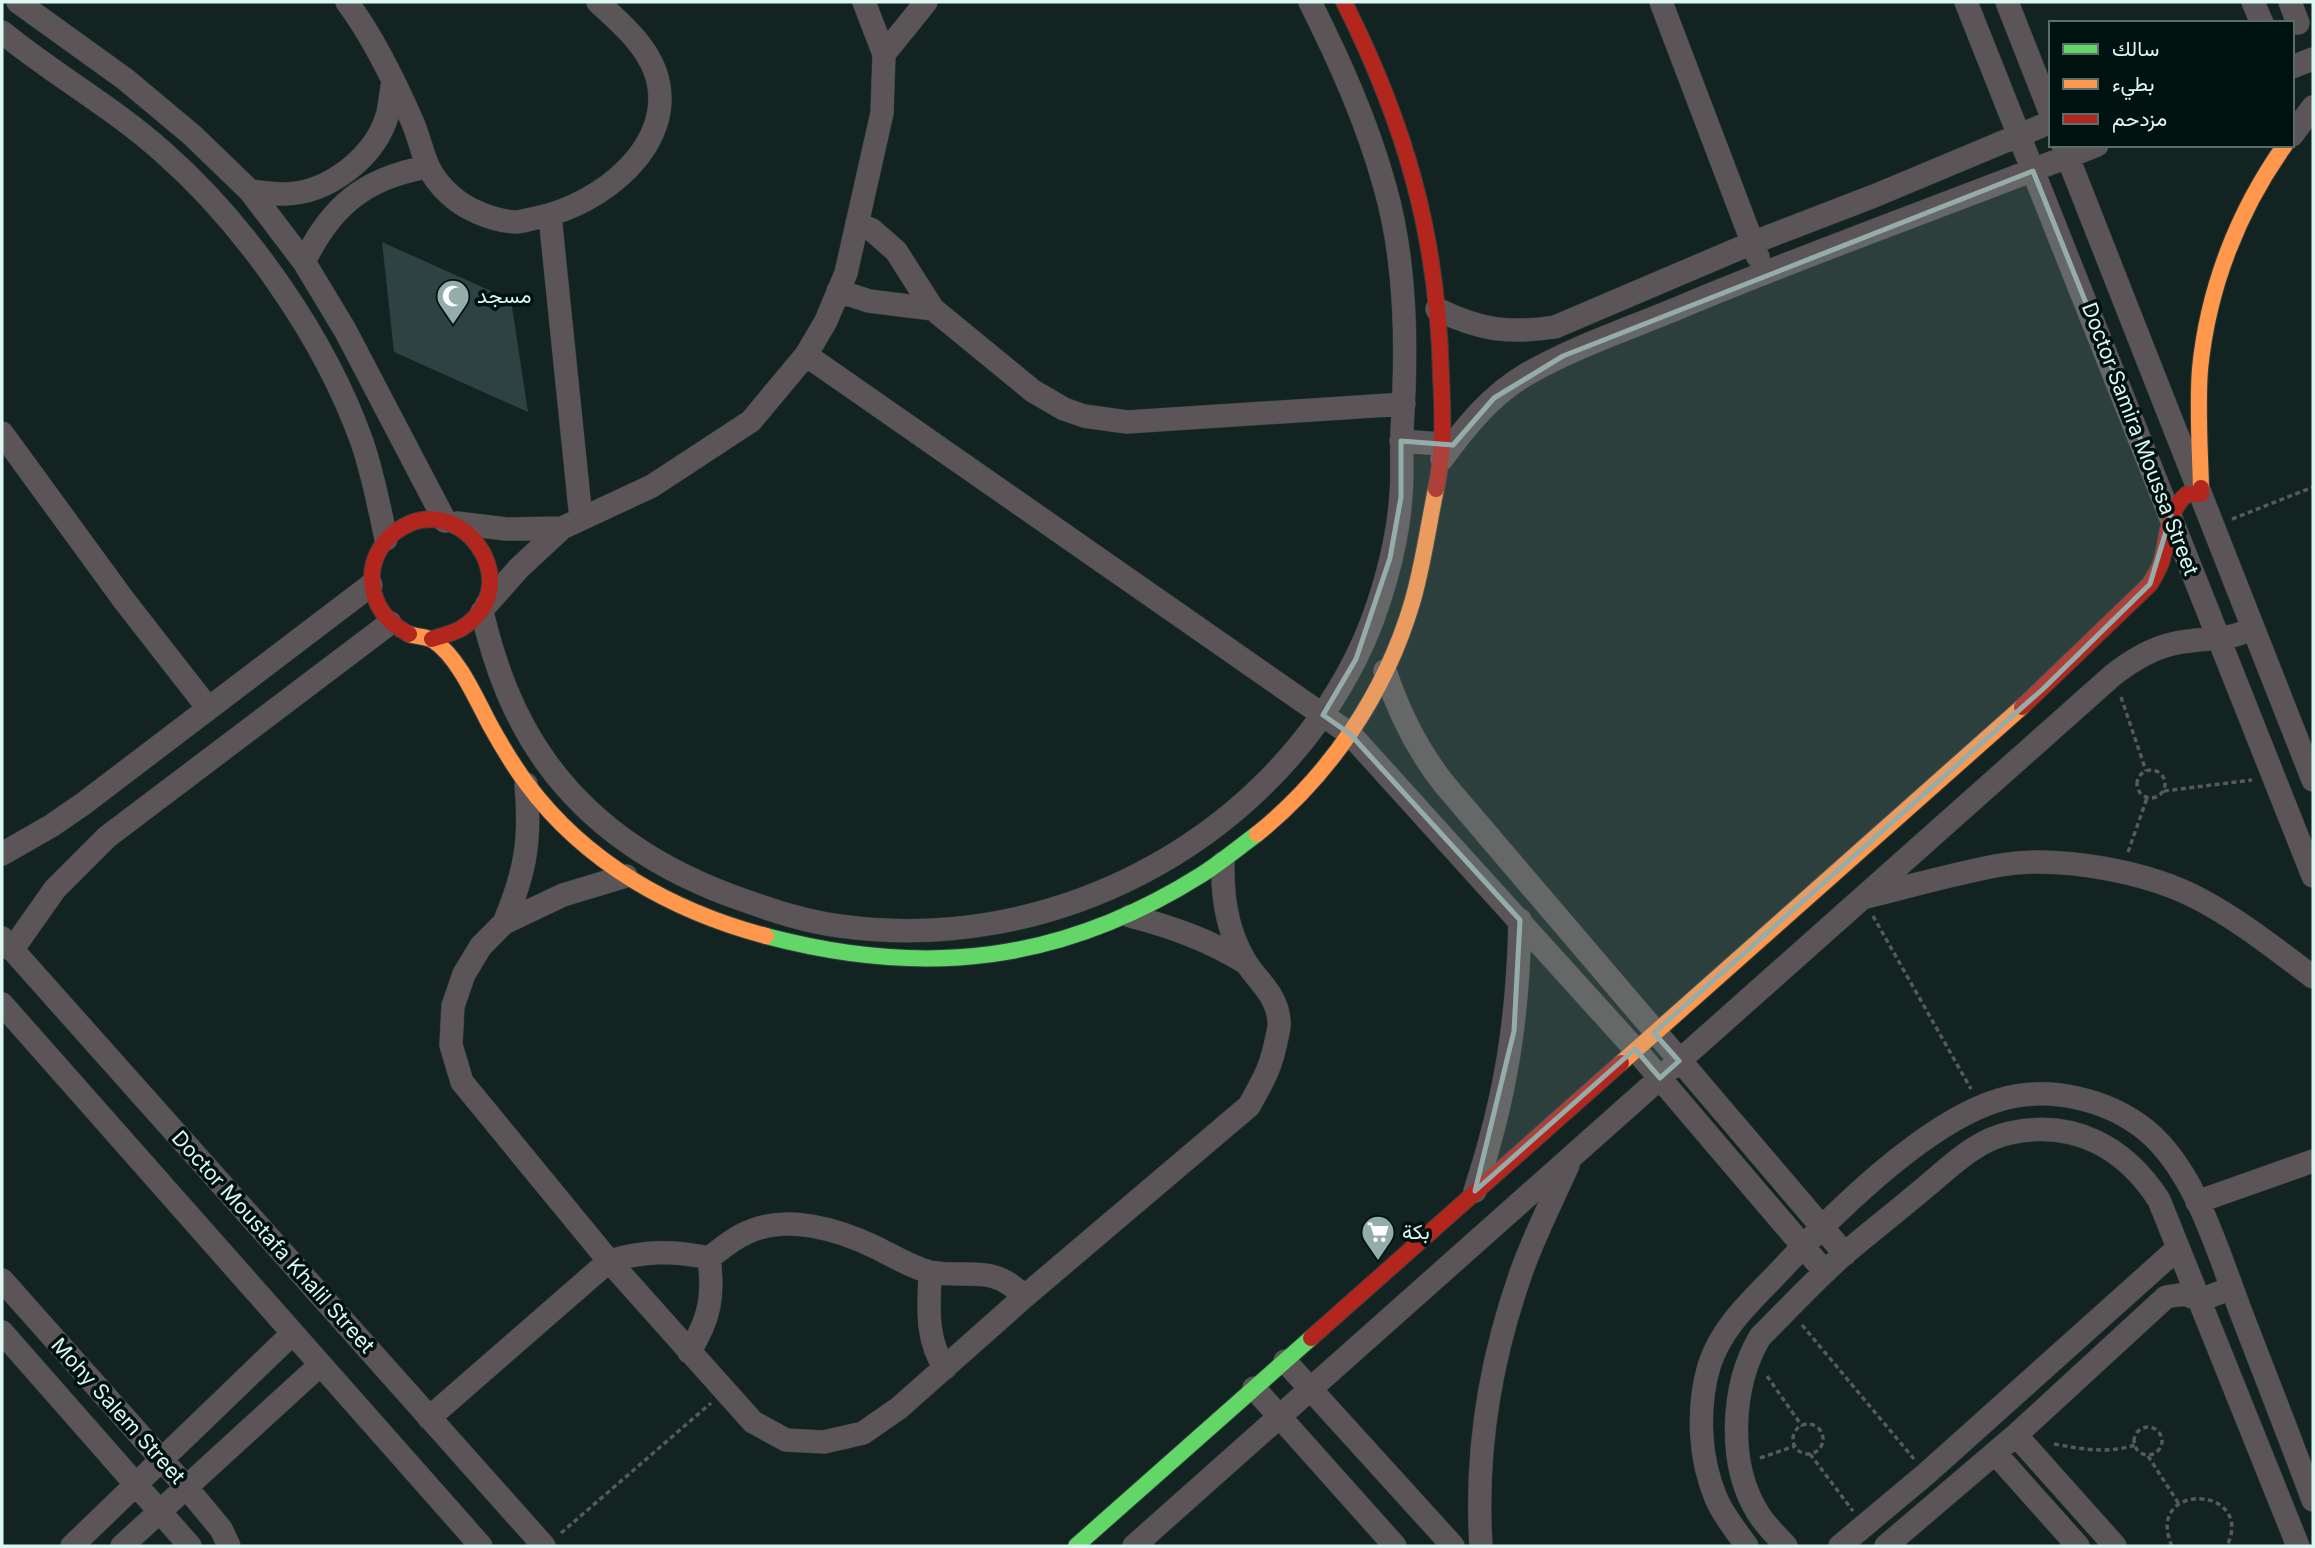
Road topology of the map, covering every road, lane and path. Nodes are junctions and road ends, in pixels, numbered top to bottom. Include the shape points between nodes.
1 (18, 2) edge
2 (347, 2) edge
3 (598, 2) edge
4 (864, 2) edge
5 (926, 2) edge
6 (1310, 2) edge
7 (1344, 2) edge
8 (1661, 2) edge
9 (1966, 2) edge
10 (2007, 2) edge
11 (2253, 2) edge
12 (2261, 21) edge
13 (2, 32) edge
14 (884, 54) junction
15 (2313, 59) edge
16 (2294, 66) edge
17 (393, 81) junction
18 (2313, 107) edge
19 (2049, 109) edge
20 (2049, 123) edge
21 (2294, 132) edge
22 (2019, 134) junction
23 (2086, 147) edge
24 (2284, 147) edge
25 (2066, 151) edge
26 (426, 167) junction
27 (348, 171) junction
28 (2033, 171) junction
29 (250, 191) junction
30 (360, 191) junction
31 (550, 216) junction
32 (857, 223) junction
33 (1752, 243) junction
34 (304, 262) junction
35 (1764, 272) junction
36 (838, 291) junction
37 (933, 309) junction
38 (1437, 309) junction
39 (806, 355) junction
40 (1404, 404) junction
41 (2, 433) edge
42 (1401, 441) junction
43 (1442, 452) junction
44 (2313, 487) edge
45 (2201, 494) junction
46 (2171, 515) junction
47 (448, 522) junction
48 (571, 523) junction
49 (2213, 527) junction
50 (386, 539) junction
51 (371, 585) junction
52 (483, 609) junction
53 (390, 623) junction
54 (2252, 626) junction
55 (2217, 637) junction
56 (432, 639) junction
57 (1385, 671) junction
58 (2113, 675) junction
59 (208, 708) junction
60 (1323, 715) junction
61 (1350, 734) junction
62 (2146, 771) junction
63 (2274, 778) junction
64 (2313, 780) edge
65 (526, 784) junction
66 (2164, 791) junction
67 (2147, 798) junction
68 (2, 854) edge
69 (1223, 863) junction
70 (2121, 872) junction
71 (626, 876) junction
72 (2313, 876) edge
73 (1863, 898) junction
74 (1130, 916) junction
75 (1520, 920) junction
76 (504, 923) junction
77 (7, 944) edge
78 (1246, 963) junction
79 (2313, 977) edge
80 (2, 1004) edge
81 (1654, 1033) junction
82 (1636, 1049) junction
83 (1679, 1061) junction
84 (1660, 1078) junction
85 (1981, 1106) junction
86 (1573, 1156) junction
87 (2313, 1161) edge
88 (1475, 1191) junction
89 (2197, 1202) junction
90 (1822, 1228) junction
91 (1803, 1246) junction
92 (2177, 1249) junction
93 (1844, 1254) junction
94 (709, 1258) junction
95 (609, 1261) junction
96 (930, 1272) junction
97 (1825, 1272) junction
98 (2, 1280) edge
99 (2232, 1288) junction
100 (1024, 1297) junction
101 (2200, 1300) junction
102 (1788, 1309) junction
103 (2, 1332) edge
104 (292, 1334) junction
105 (689, 1352) junction
106 (1750, 1353) junction
107 (1285, 1361) junction
108 (320, 1365) junction
109 (945, 1368) junction
110 (1254, 1388) junction
111 (1310, 1390) junction
112 (724, 1391) junction
113 (1280, 1417) junction
114 (429, 1418) junction
115 (1802, 1426) junction
116 (2018, 1437) junction
117 (1795, 1446) junction
118 (2135, 1446) junction
119 (1995, 1453) junction
120 (1811, 1454) junction
121 (2148, 1456) junction
122 (161, 1461) junction
123 (1741, 1465) junction
124 (1926, 1474) junction
125 (136, 1484) junction
126 (187, 1488) junction
127 (2313, 1500) edge
128 (2179, 1504) junction
129 (161, 1512) junction
130 (1864, 1526) junction
131 (474, 1542) edge
132 (550, 1542) edge
133 (72, 1546) edge
134 (122, 1546) edge
135 (190, 1546) edge
136 (229, 1546) edge
137 (1076, 1546) edge
138 (1134, 1546) edge
139 (1395, 1546) edge
140 (1453, 1546) edge
141 (1481, 1546) edge
142 (1747, 1546) edge
143 (1786, 1546) edge
144 (1840, 1546) edge
145 (1886, 1546) edge
146 (2078, 1546) edge
147 (2115, 1546) edge
148 (2172, 1546) edge
149 (2227, 1546) edge
150 (2298, 1546) edge

1 - 29 street via 125,79
2 - 17 street
3 - 31 street via 640,44 655,72 660,103 653,134 635,161 611,185
4 - 14 street
5 - 14 street
6 - 40 street via 1367,127 1386,191 1404,315
7 - 38 street via 1392,108 1416,184
8 - 33 street
9 - 22 street, Doctor Samira Moussa Street
10 - 19 street
11 - 12 street
13 - 50 street via 163,152 216,205 267,268 343,395 362,442
14 - 32 street via 882,113
15 - 16 street
17 - 26 street via 414,125
17 - 27 street via 387,115 372,146
18 - 21 street
20 - 22 street
22 - 28 street, Doctor Samira Moussa Street
22 - 33 street
23 - 25 street
24 - 45 street via 2240,222 2216,287 2202,355
25 - 28 street
25 - 45 street, Doctor Samira Moussa Street
26 - 30 street via 392,175
26 - 31 street via 449,195 481,214 516,222
27 - 29 street via 318,187 285,195
27 - 30 street
28 - 35 street
28 - 46 street, Doctor Samira Moussa Street
29 - 34 street
30 - 34 street via 324,227
31 - 48 street
32 - 36 street
32 - 37 street via 896,251
33 - 35 street
33 - 38 street via 1555,327 1494,330
34 - 47 street
35 - 43 street via 1527,374 1485,407
36 - 37 street via 869,301
36 - 39 street
37 - 40 street via 1033,391 1064,409 1095,418 1127,422
38 - 43 street
39 - 48 street via 751,421 711,450 652,486
39 - 60 street
40 - 42 street
41 - 59 street
42 - 43 street
42 - 60 street via 1401,497 1390,558 1356,659
43 - 57 street via 1423,559 1404,629
44 - 49 path
45 - 46 street via 2182,497
45 - 49 street, Doctor Samira Moussa Street
46 - 55 street, Doctor Samira Moussa Street
46 - 81 street via 2160,564 2150,584 2043,689
47 - 48 street via 506,529
47 - 50 street via 423,520 403,526
47 - 52 street via 469,533 490,567 491,587
48 - 52 street via 519,568
49 - 54 street, Doctor Samira Moussa Street
50 - 51 street via 372,568
51 - 53 street via 377,605
51 - 59 street
52 - 56 street via 451,636
52 - 60 street via 501,677 523,726 571,794 601,823 670,870 724,894 838,926 904,931 969,926 1033,914 1121,884 1163,863 1245,804 1286,763
53 - 56 street via 409,635
53 - 77 street via 107,837
54 - 55 street via 2240,635
54 - 64 street, Doctor Samira Moussa Street
55 - 58 street via 2148,652
55 - 63 street, Doctor Samira Moussa Street
56 - 65 street via 477,697
57 - 61 street
57 - 81 street via 1426,761
58 - 62 path
58 - 73 street
59 - 68 street via 83,804
60 - 61 street
61 - 69 street via 1310,783
61 - 75 street
62 - 66 path via 2163,777
62 - 67 path via 2137,785
63 - 66 path
63 - 72 street, Doctor Samira Moussa Street
65 - 71 street via 581,842
65 - 76 street via 527,855
66 - 67 path
67 - 70 path
69 - 74 street
69 - 78 street via 1227,915
70 - 73 street via 2072,863 2004,864
70 - 79 street via 2202,900
71 - 74 street via 720,922 776,940 834,953 901,960 969,958 1036,948
71 - 76 street via 563,895
73 - 83 street
73 - 85 path
74 - 78 street via 1191,934
75 - 82 street
75 - 88 street via 1510,1058
76 - 95 street via 475,956 453,1006 451,1045 462,1082
77 - 114 street, Doctor Moustafa Khalil Street
78 - 100 street via 1269,989 1280,1022 1271,1067 1248,1106
80 - 104 street
81 - 82 street
81 - 83 street
82 - 84 street
82 - 88 street
83 - 84 street
83 - 90 street
84 - 86 street
84 - 91 street
85 - 89 street via 2035,1094 2067,1097 2124,1115 2168,1153
85 - 90 street via 1916,1147
86 - 111 street
86 - 141 street via 1521,1271 1502,1331 1481,1454
87 - 89 street
88 - 107 street
89 - 99 street
90 - 91 street
90 - 93 street
91 - 97 street
91 - 142 street via 1731,1322 1708,1369 1703,1456 1716,1498
92 - 93 street via 2159,1200 2128,1160 2085,1136 2038,1130 2009,1133 1983,1143
92 - 101 street
92 - 124 street
93 - 97 street
94 - 95 street via 659,1251
94 - 96 street via 744,1233 775,1224 805,1225 862,1241
94 - 105 street via 710,1307
95 - 105 street
95 - 114 street
96 - 100 street via 993,1275
96 - 109 street via 930,1337
97 - 102 street
98 - 122 street, Mohy Salem Street
99 - 101 street
99 - 127 street
100 - 109 street
101 - 116 street via 2185,1294 2166,1297
101 - 150 street
102 - 106 street
102 - 124 path
103 - 125 street, Mohy Salem Street
104 - 108 street
104 - 122 street
105 - 112 street
106 - 115 path
106 - 123 street via 1737,1406
107 - 110 street
107 - 111 street
108 - 126 street
108 - 131 street
109 - 112 street via 863,1433 824,1442 786,1440 753,1422
110 - 113 street
110 - 137 street
111 - 113 street
111 - 140 street
112 - 132 path
113 - 138 street
113 - 139 street
114 - 132 street, Doctor Moustafa Khalil Street
115 - 117 path via 1793,1436
115 - 120 path via 1814,1426 1822,1435 1820,1447
116 - 118 path via 2099,1451
116 - 119 street
116 - 147 street
117 - 120 path via 1801,1453
117 - 123 path
118 - 121 path
118 - 121 path via 2140,1430 2157,1430 2162,1446
119 - 145 street
119 - 146 street
120 - 130 path
121 - 128 path
122 - 125 street
122 - 126 street, Mohy Salem Street
123 - 143 street via 1758,1513
124 - 130 street
125 - 129 street, Mohy Salem Street
125 - 133 street
126 - 129 street
126 - 136 street, Mohy Salem Street
128 - 148 path via 2169,1519
128 - 149 path via 2196,1497 2221,1506 2231,1521
129 - 134 street
129 - 135 street, Mohy Salem Street
130 - 144 street

